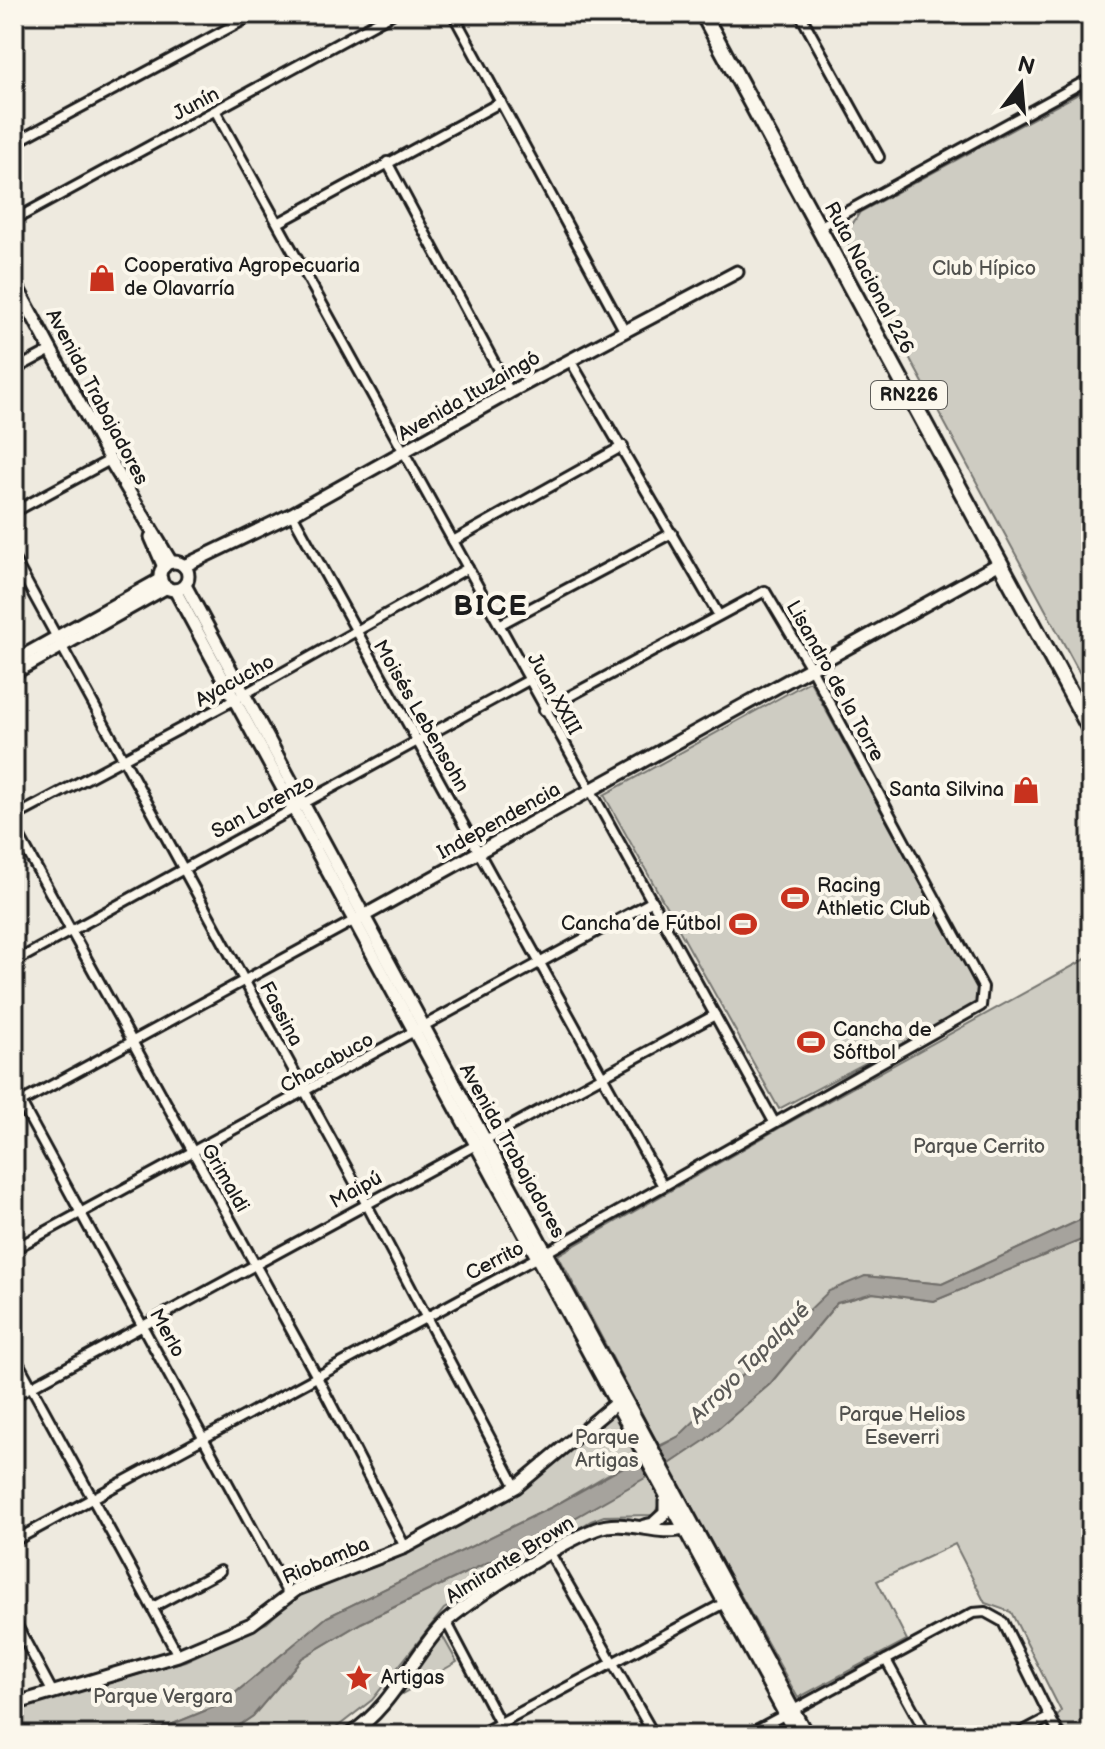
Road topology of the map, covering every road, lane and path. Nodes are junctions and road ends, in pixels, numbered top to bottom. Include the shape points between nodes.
1 (255, 14) edge
2 (392, 14) edge
3 (453, 14) edge
4 (703, 14) edge
5 (800, 14) edge
6 (1091, 78) edge
7 (501, 102) junction
8 (216, 112) junction
9 (14, 143) edge
10 (879, 157) dead end
11 (387, 162) junction
12 (14, 220) edge
13 (280, 222) junction
14 (819, 227) junction
15 (737, 272) dead end
16 (14, 281) edge
17 (624, 330) junction
18 (51, 350) junction
19 (570, 360) junction
20 (14, 370) edge
21 (510, 392) junction
22 (623, 446) junction
23 (406, 452) junction
24 (110, 460) junction
25 (14, 512) edge
26 (292, 514) junction
27 (672, 533) junction
28 (453, 541) junction
29 (14, 559) edge
30 (1000, 563) junction
31 (468, 568) junction
32 (174, 576) junction
33 (718, 614) junction
34 (499, 625) junction
35 (355, 633) junction
36 (62, 642) junction
37 (14, 661) edge
38 (812, 670) junction
39 (14, 673) edge
40 (527, 681) junction
41 (239, 697) junction
42 (544, 710) junction
43 (1091, 731) edge
44 (417, 741) junction
45 (123, 760) junction
46 (589, 792) junction
47 (299, 806) junction
48 (14, 817) edge
49 (14, 827) edge
50 (479, 852) junction
51 (184, 868) junction
52 (653, 901) junction
53 (360, 918) junction
54 (73, 931) junction
55 (14, 962) edge
56 (541, 963) junction
57 (244, 980) junction
58 (984, 1000) joint
59 (715, 1015) junction
60 (420, 1030) junction
61 (133, 1042) junction
62 (602, 1076) junction
63 (14, 1090) edge
64 (305, 1093) junction
65 (17, 1104) edge
66 (774, 1122) junction
67 (480, 1141) junction
68 (192, 1152) junction
69 (663, 1186) junction
70 (366, 1203) junction
71 (82, 1212) junction
72 (14, 1249) edge
73 (542, 1255) junction
74 (255, 1264) junction
75 (427, 1315) junction
76 (144, 1326) junction
77 (14, 1355) edge
78 (316, 1375) junction
79 (32, 1386) junction
80 (14, 1396) edge
81 (620, 1400) junction
82 (633, 1423) junction
83 (205, 1436) junction
84 (516, 1487) junction
85 (94, 1497) junction
86 (664, 1497) junction
87 (694, 1525) junction
88 (640, 1527) junction
89 (681, 1529) junction
90 (14, 1541) edge
91 (405, 1547) junction
92 (550, 1553) junction
93 (220, 1571) dead end
94 (288, 1594) junction
95 (728, 1602) junction
96 (153, 1607) junction
97 (14, 1620) edge
98 (446, 1621) junction
99 (178, 1655) junction
100 (886, 1660) junction
101 (615, 1663) junction
102 (53, 1693) junction
103 (14, 1704) edge
104 (790, 1713) junction
105 (1050, 1717) junction
106 (499, 1724) junction
107 (354, 1734) edge
108 (478, 1735) edge
109 (506, 1735) edge
110 (654, 1735) edge
111 (747, 1735) edge
112 (796, 1735) edge
113 (807, 1735) edge
114 (927, 1735) edge
115 (1016, 1735) edge
116 (1059, 1735) edge

1 - 9 street
2 - 8 street, Junín
3 - 7 street
4 - 14 highway, Ruta Nacional 226 / RN226
5 - 10 street
6 - 14 street
7 - 11 street
7 - 17 street
8 - 12 street, Junín
8 - 13 street, Juan XXIII
11 - 13 street
11 - 21 street
13 - 23 street, Juan XXIII
14 - 30 highway, Ruta Nacional 226 / RN226
15 - 17 main road, Avenida Ituzaingó
16 - 18 main road, Avenida Trabajadores
17 - 19 main road, Avenida Ituzaingó
18 - 20 street
18 - 24 main road, Avenida Trabajadores
19 - 21 main road, Avenida Ituzaingó
19 - 22 street
21 - 23 main road, Avenida Ituzaingó
22 - 27 street
22 - 28 street
23 - 26 main road, Avenida Ituzaingó
23 - 28 street, Juan XXIII
24 - 25 street
24 - 32 main road, Avenida Trabajadores
26 - 32 main road, Avenida Ituzaingó
26 - 35 street, Moisés Lebensohn
27 - 33 street
27 - 34 street
28 - 31 street, Juan XXIII
29 - 36 street, Fassina
30 - 38 main road, Independencia
30 - 43 highway, Ruta Nacional 226 / RN226
31 - 34 street, Juan XXIII
31 - 35 street, Ayacucho
32 - 36 main road, Avenida Ituzaingó
32 - 41 main road, Avenida Trabajadores
33 - 38 street, Lisandro de la Torre via 765,591
33 - 42 street
34 - 40 street, Juan XXIII
35 - 41 street, Ayacucho
35 - 44 street, Moisés Lebensohn
36 - 37 main road, Avenida Ituzaingó
36 - 39 main road, Avenida Ituzaingó
36 - 45 street, Fassina
38 - 46 main road, Independencia
38 - 58 street, Lisandro de la Torre via 983,987
40 - 42 street, Juan XXIII
40 - 44 street, San Lorenzo
41 - 45 street, Ayacucho
41 - 47 main road, Avenida Trabajadores
42 - 46 street, Juan XXIII
44 - 47 street, San Lorenzo
44 - 50 street, Moisés Lebensohn
45 - 48 street, Ayacucho
45 - 51 street, Fassina
46 - 50 main road, Independencia
46 - 52 street, Juan XXIII
47 - 51 street, San Lorenzo
47 - 53 main road, Avenida Trabajadores
49 - 54 street, Grimaldi
50 - 53 main road, Independencia
50 - 56 street, Moisés Lebensohn
51 - 54 street, San Lorenzo
51 - 57 street, Fassina
52 - 56 street, Chacabuco
52 - 59 street, Juan XXIII
53 - 57 street, Independencia
53 - 60 main road, Avenida Trabajadores
54 - 55 street, San Lorenzo
54 - 61 street, Grimaldi
56 - 60 street, Chacabuco
56 - 62 street, Moisés Lebensohn
57 - 61 street, Independencia
57 - 64 street, Fassina
58 - 66 street, Cerrito via 976,1012
59 - 62 street, Maipú
59 - 66 street, Juan XXIII
60 - 64 street, Chacabuco
60 - 67 main road, Avenida Trabajadores
61 - 65 street, Independencia
61 - 68 street, Grimaldi
62 - 67 street, Maipú
62 - 69 street, Moisés Lebensohn
63 - 65 street, Merlo
64 - 68 street, Chacabuco
64 - 70 street, Fassina
65 - 71 street, Merlo
66 - 69 street, Cerrito
67 - 70 street, Maipú
67 - 73 main road, Avenida Trabajadores
68 - 71 street, Chacabuco
68 - 74 street, Grimaldi
69 - 73 street, Cerrito
70 - 74 street, Maipú
70 - 75 street, Fassina
71 - 72 street, Chacabuco
71 - 76 street, Merlo
73 - 75 street, Cerrito
73 - 81 main road, Avenida Trabajadores
74 - 76 street, Maipú
74 - 78 street, Grimaldi
75 - 78 street, Cerrito
75 - 84 street, Fassina
76 - 79 street, Maipú
76 - 83 street, Merlo
77 - 79 street
78 - 83 street, Cerrito
78 - 91 street, Grimaldi
79 - 80 street, Maipú
79 - 85 street
81 - 82 main road, Avenida Trabajadores
81 - 84 main road, Riobamba
82 - 86 main road, Avenida Trabajadores
82 - 87 main road, Avenida Trabajadores
83 - 85 street, Cerrito
83 - 94 street, Merlo
84 - 91 main road, Riobamba
85 - 90 street, Cerrito
85 - 96 street
86 - 88 main road via 660,1520
86 - 89 main road, Avenida Trabajadores
87 - 89 main road, Almirante Brown
87 - 95 main road, Avenida Trabajadores
88 - 89 main road, Almirante Brown
88 - 92 main road, Almirante Brown via 597,1528
89 - 95 main road, Avenida Trabajadores
91 - 94 main road, Riobamba
92 - 98 main road, Almirante Brown
92 - 101 street
93 - 96 street
94 - 99 main road, Riobamba via 251,1624
95 - 101 street
95 - 104 main road, Avenida Trabajadores
96 - 99 street
97 - 102 street
98 - 106 street
98 - 107 main road, Almirante Brown via 380,1710
99 - 102 main road, Riobamba
100 - 104 street
100 - 105 street via 973,1613 996,1616
100 - 114 street
101 - 106 street
101 - 110 street
102 - 103 main road, Riobamba
104 - 111 street
104 - 112 main road, Avenida Trabajadores
104 - 113 main road, Avenida Trabajadores
105 - 115 street
105 - 116 street
106 - 108 street
106 - 109 street

